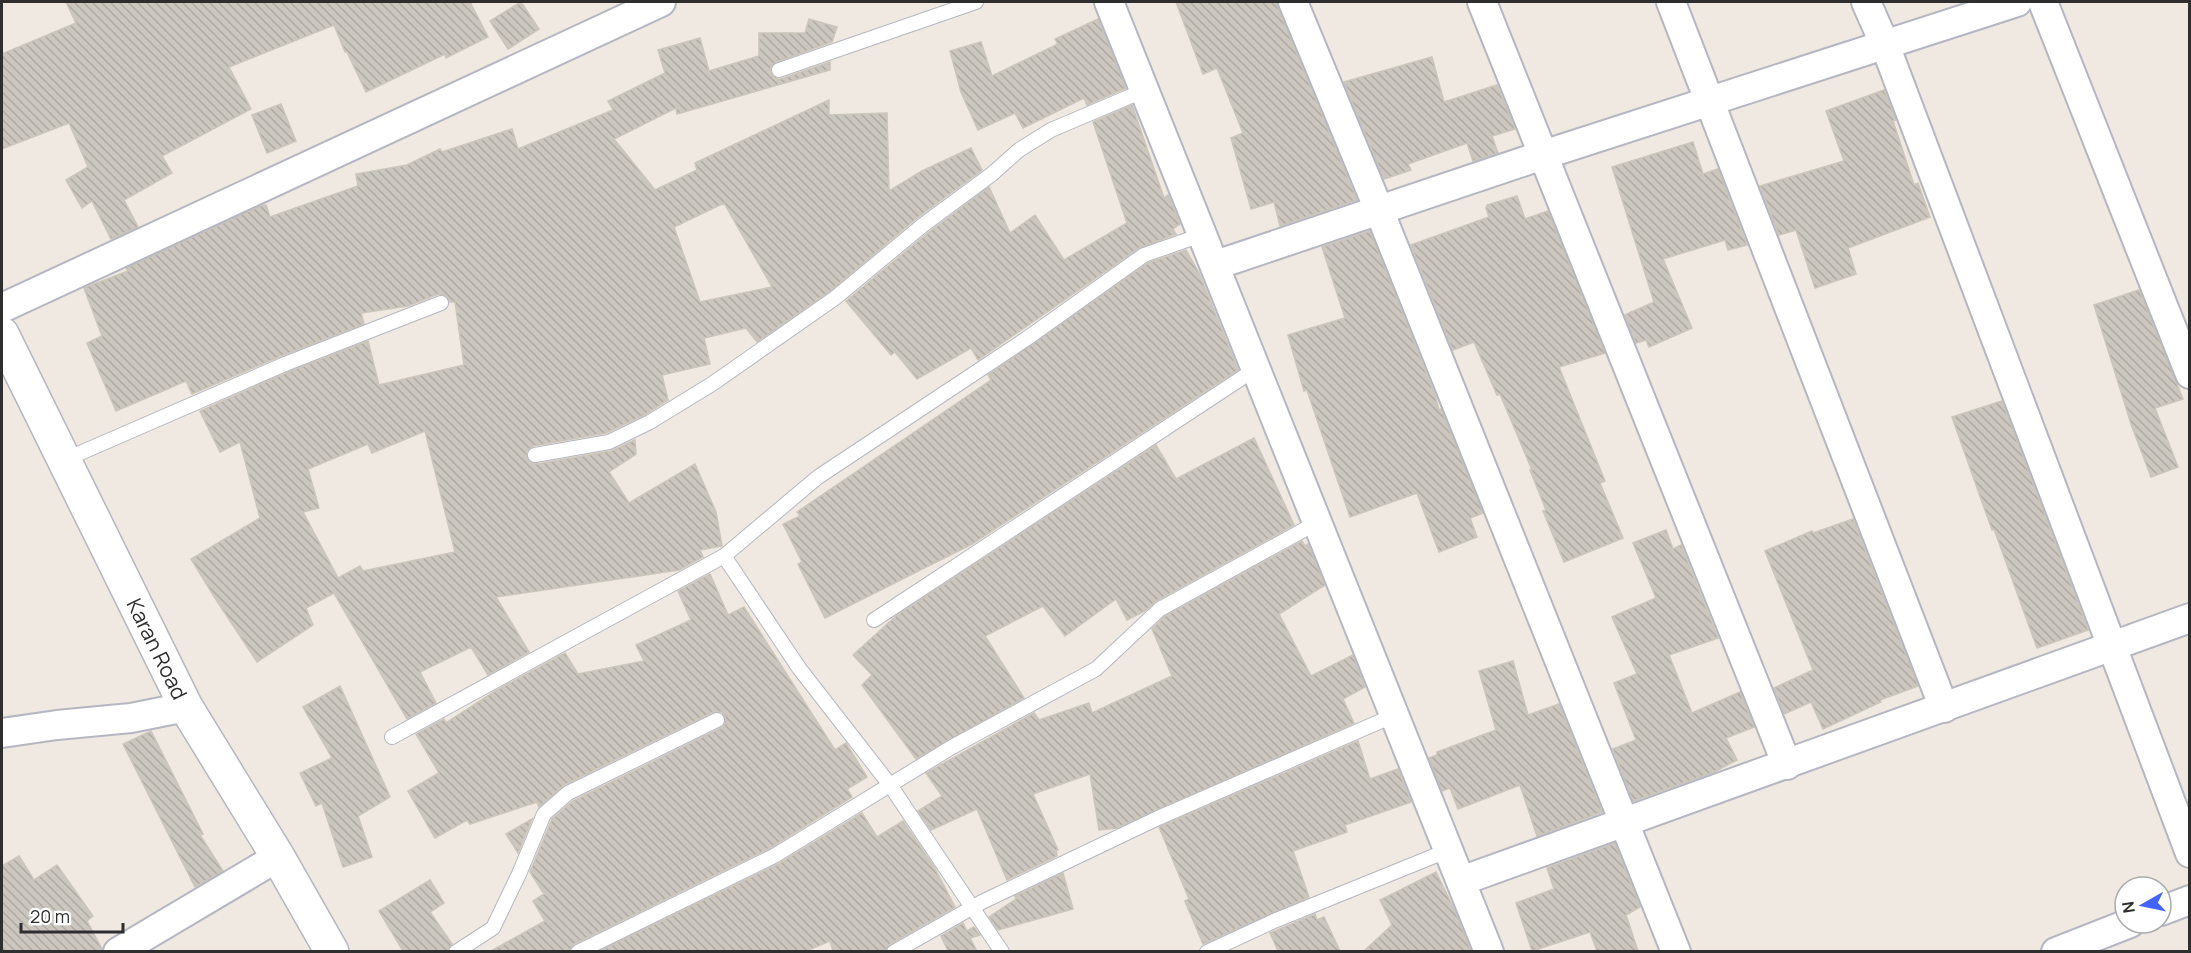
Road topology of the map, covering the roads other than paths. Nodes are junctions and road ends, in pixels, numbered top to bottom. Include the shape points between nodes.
1 (661, 2) edge
2 (976, 2) edge
3 (1109, 2) edge
4 (1293, 2) edge
5 (1482, 2) edge
6 (1671, 2) edge
7 (1866, 2) edge
8 (2017, 2) edge
9 (2043, 2) edge
10 (1885, 45) junction
11 (779, 70) dead end
12 (1145, 90) junction
13 (1710, 101) junction
14 (1543, 154) junction
15 (1379, 210) junction
16 (1203, 234) junction
17 (1216, 265) junction
18 (441, 303) dead end
19 (2, 308) edge
20 (2, 334) edge
21 (1257, 368) junction
22 (2190, 374) edge
23 (535, 455) dead end
24 (64, 460) junction
25 (1318, 522) junction
26 (724, 555) junction
27 (2190, 618) edge
28 (874, 620) dead end
29 (2111, 647) junction
30 (186, 707) junction
31 (1944, 708) junction
32 (1395, 715) junction
33 (717, 720) dead end
34 (2, 733) edge
35 (392, 737) dead end
36 (1787, 765) junction
37 (890, 785) junction
38 (1624, 823) junction
39 (1449, 850) junction
40 (2190, 853) edge
41 (278, 857) junction
42 (1461, 881) junction
43 (2190, 900) edge
44 (2173, 906) edge
45 (973, 907) junction
46 (2113, 929) edge
47 (118, 951) edge
48 (332, 951) edge
49 (456, 951) edge
50 (578, 951) edge
51 (894, 951) edge
52 (1002, 951) edge
53 (1208, 951) edge
54 (1489, 951) edge
55 (1676, 951) edge
56 (2056, 951) edge

1 - 19 street
2 - 11 lane
3 - 12 street
4 - 15 street
5 - 14 street
6 - 13 street
7 - 10 street
8 - 10 street
9 - 22 street
10 - 13 street
10 - 29 street
12 - 16 street
12 - 23 lane via 1051,130 1019,150 835,298 650,422 609,442
13 - 14 street
13 - 31 street
14 - 15 street
14 - 36 street
15 - 17 street
15 - 38 street
16 - 17 street
16 - 26 lane via 1144,255 1026,339 818,477
17 - 21 street
18 - 24 lane via 285,364
20 - 24 street, Karan Road
21 - 25 street
21 - 28 lane
24 - 30 street, Karan Road
25 - 32 street
25 - 37 lane via 1160,609 1096,669
26 - 35 lane
26 - 37 lane via 799,668
27 - 29 street
29 - 31 street
29 - 40 street
30 - 34 street via 131,718
30 - 41 street, Karan Road
31 - 36 street
32 - 39 street
32 - 45 lane via 1158,818
33 - 49 lane via 568,793 544,814 493,928
36 - 38 street
37 - 45 lane
37 - 50 lane via 774,856
38 - 42 street
38 - 55 street
39 - 42 street
39 - 53 lane
41 - 47 street
41 - 48 street, Karan Road
42 - 54 street
43 - 44 street
45 - 51 lane
45 - 52 lane
46 - 56 street

